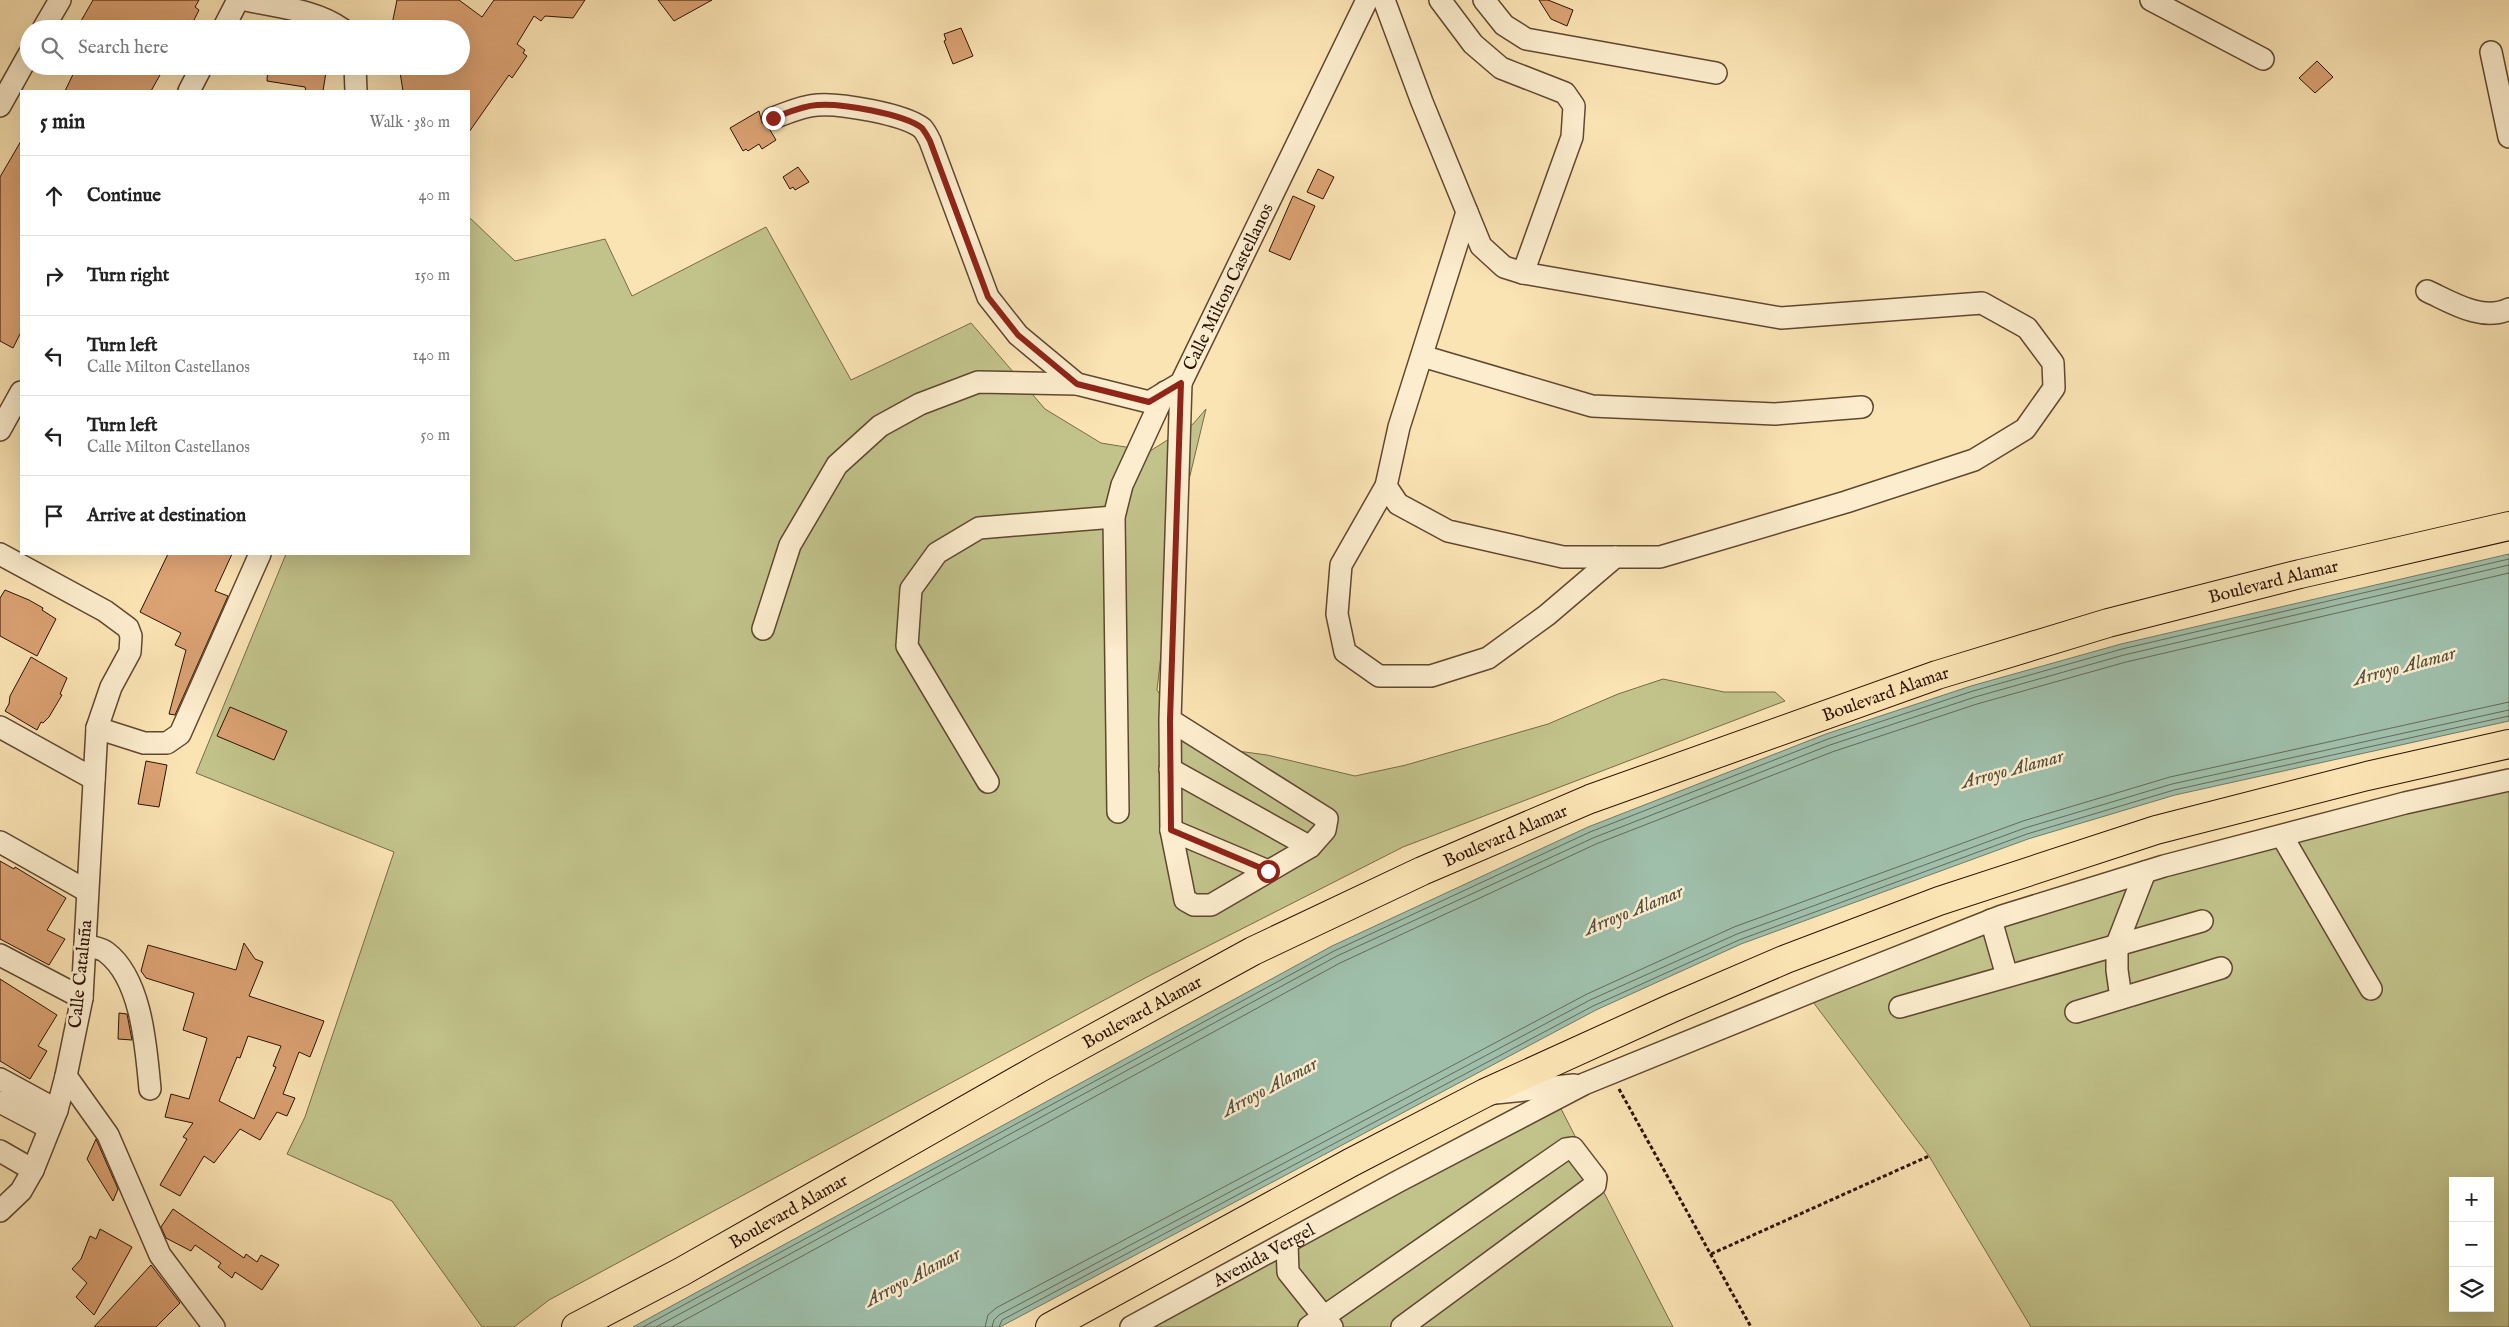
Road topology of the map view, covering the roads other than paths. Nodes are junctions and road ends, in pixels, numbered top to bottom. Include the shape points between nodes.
1 (60, 0) edge
2 (238, 0) edge
3 (246, 0) edge
4 (1367, 0) edge
5 (1384, 0) edge
6 (1440, 0) edge
7 (1484, 0) edge
8 (2151, 0) edge
9 (48, 20) edge
10 (227, 20) edge
11 (324, 20) edge
12 (2491, 52) dead end
13 (2263, 59) dead end
14 (20, 71) edge
15 (1716, 73) dead end
16 (197, 75) edge
17 (355, 75) edge
18 (13, 84) edge
19 (190, 90) edge
20 (356, 90) edge
21 (0, 106) edge
22 (773, 118) dead end
23 (2509, 137) edge
24 (1467, 212) junction
25 (1523, 273) junction
26 (2427, 291) dead end
27 (2509, 309) edge
28 (1422, 356) junction
29 (1077, 384) junction
30 (1173, 387) junction
31 (20, 394) edge
32 (1862, 407) dead end
33 (0, 430) edge
34 (1386, 486) junction
35 (1114, 517) junction
36 (2509, 526) edge
37 (0, 554) edge
38 (260, 555) edge
39 (1616, 556) junction
40 (764, 629) dead end
41 (1170, 720) junction
42 (0, 727) edge
43 (97, 728) junction
44 (2509, 744) edge
45 (1170, 769) junction
46 (94, 779) junction
47 (2509, 780) edge
48 (988, 782) dead end
49 (1118, 812) dead end
50 (1171, 830) junction
51 (2282, 836) junction
52 (0, 842) edge
53 (1310, 847) junction
54 (1268, 871) junction
55 (2146, 872) junction
56 (87, 890) junction
57 (1991, 920) junction
58 (2202, 921) dead end
59 (2118, 944) junction
60 (85, 945) junction
61 (0, 955) edge
62 (2221, 968) dead end
63 (2007, 976) junction
64 (2371, 989) dead end
65 (82, 998) junction
66 (2121, 998) junction
67 (1900, 1007) dead end
68 (2076, 1012) dead end
69 (66, 1076) junction
70 (0, 1078) edge
71 (1584, 1084) junction
72 (150, 1089) dead end
73 (1485, 1094) junction
74 (0, 1102) edge
75 (53, 1119) junction
76 (0, 1152) edge
77 (33, 1170) junction
78 (0, 1211) edge
79 (1287, 1243) junction
80 (1322, 1324) edge
81 (1137, 1326) edge
82 (214, 1327) edge
83 (576, 1327) edge
84 (1050, 1327) edge
85 (1402, 1327) edge

1 - 9 street
2 - 10 street
3 - 11 street
4 - 30 street, Calle Milton Castellanos
5 - 24 street
6 - 25 street via 1473,44 1501,68 1566,93 1574,106 1572,137
7 - 15 street via 1504,25 1526,39
8 - 13 street
12 - 23 street
14 - 18 street
16 - 19 street
17 - 20 street
18 - 21 street
22 - 29 street via 815,105 835,104 912,122 923,130 930,141 988,297 1018,335
24 - 25 street via 1481,246 1504,267
24 - 28 street
25 - 39 street via 1781,318 1982,303 2027,328 2053,363 2054,388 2025,429 1974,460 1846,502 1660,556
26 - 27 street via 2470,311 2502,312
28 - 32 street via 1592,406 1775,414
28 - 34 street via 1399,427
29 - 30 street via 1149,402
29 - 40 street via 978,382 920,404 880,426 837,465 790,545
30 - 35 street, Calle Milton Castellanos via 1122,484
30 - 41 street
31 - 33 street
34 - 39 street via 1398,504 1448,531 1563,556
34 - 39 street via 1341,565 1337,614 1345,652 1379,676 1431,676 1488,658 1546,615
35 - 48 street via 979,528 937,553 911,589 907,646
35 - 49 street, Calle Milton Castellanos
36 - 83 highway, Boulevard Alamar via 2108,623 1937,675 1590,799 1422,871 1253,952
37 - 43 street, Calle Cataluña via 106,611 128,628 130,652 111,687
38 - 43 street via 180,734 167,743 144,743
41 - 45 street
41 - 53 street via 1327,819 1325,830
42 - 46 street
43 - 46 street, Calle Cataluña
44 - 73 highway via 2156,830 1939,901 1786,959
45 - 50 street
45 - 53 street
46 - 56 street, Calle Cataluña
47 - 51 street via 2405,803
50 - 54 street
50 - 54 street via 1185,900 1194,905 1211,905
51 - 55 street
51 - 64 street
52 - 56 street
53 - 54 street
55 - 57 street
55 - 59 street
56 - 60 street, Calle Cataluña
57 - 63 street
57 - 71 street
58 - 59 street
59 - 63 street
59 - 66 street
60 - 65 street, Calle Cataluña
60 - 72 street via 105,950 118,962 134,994 144,1029
61 - 65 street
62 - 66 street
63 - 67 street
65 - 69 street, Calle Cataluña
66 - 68 street
69 - 75 street, Calle Cataluña
69 - 82 street via 108,1135 160,1255
70 - 75 street
71 - 73 street
71 - 79 street, Avenida Vergel
73 - 84 highway via 1350,1163
74 - 75 street
75 - 77 street, Calle Cataluña
76 - 77 street
77 - 78 street, Calle Cataluña via 21,1191
79 - 80 street via 1288,1272
79 - 81 street, Avenida Vergel
80 - 85 street via 1566,1149 1573,1148 1596,1178 1595,1185

